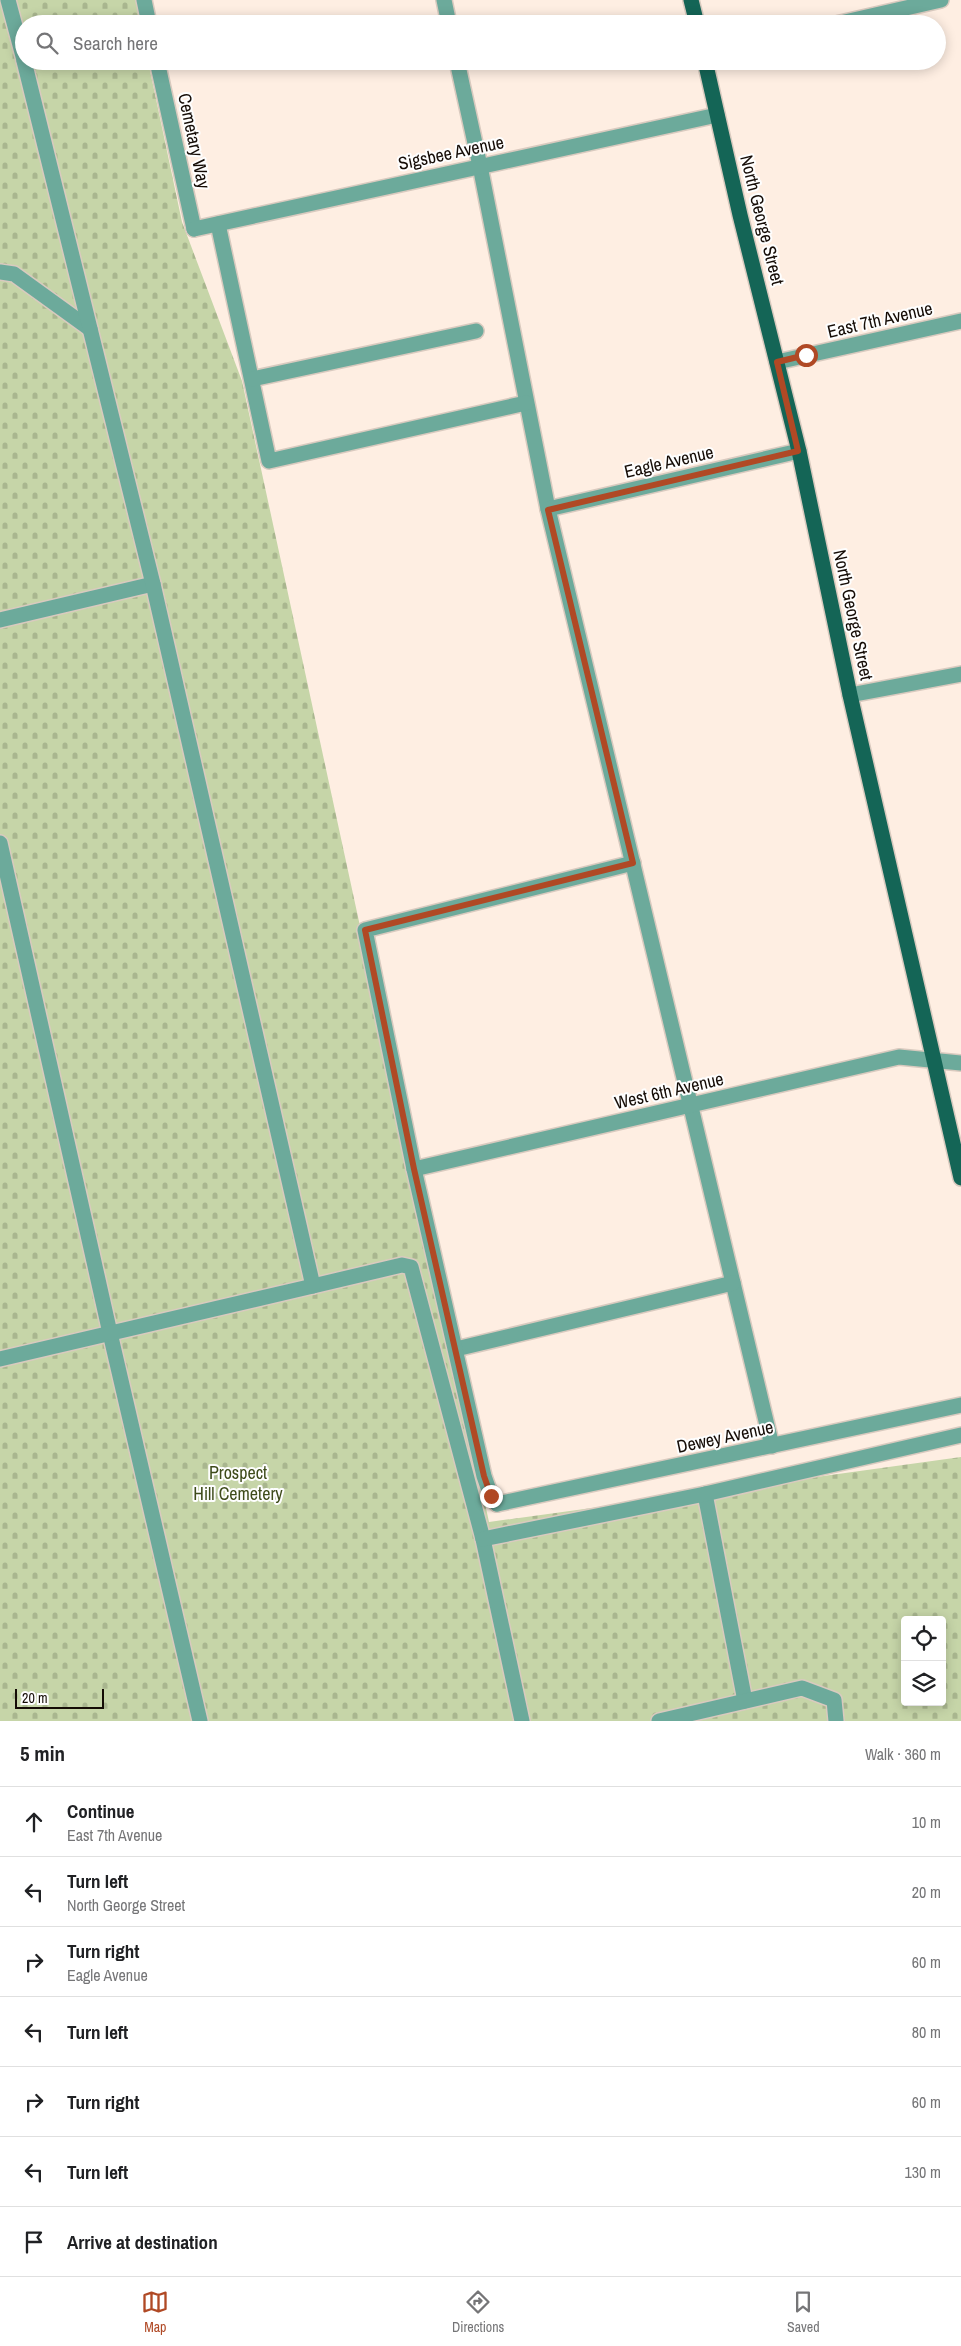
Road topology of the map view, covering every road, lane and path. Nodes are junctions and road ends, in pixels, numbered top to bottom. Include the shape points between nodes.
1 (8, 0) edge
2 (144, 0) edge
3 (444, 0) edge
4 (691, 0) edge
5 (941, 0) edge
6 (147, 15) edge
7 (447, 15) edge
8 (695, 15) edge
9 (875, 15) edge
10 (15, 26) edge
11 (26, 70) edge
12 (159, 70) edge
13 (459, 70) edge
14 (707, 70) edge
15 (718, 115) junction
16 (480, 166) junction
17 (218, 224) junction
18 (194, 229) joint
19 (0, 272) edge
20 (961, 321) edge
21 (90, 329) junction
22 (476, 331) dead end
23 (777, 362) junction
24 (252, 379) junction
25 (526, 403) junction
26 (798, 451) junction
27 (548, 510) junction
28 (153, 584) junction
29 (0, 620) edge
30 (961, 674) edge
31 (850, 695) junction
32 (0, 843) edge
33 (633, 863) junction
34 (933, 1060) junction
35 (961, 1063) edge
36 (691, 1105) junction
37 (414, 1169) junction
38 (961, 1178) edge
39 (733, 1283) junction
40 (313, 1286) junction
41 (110, 1333) junction
42 (456, 1349) junction
43 (0, 1359) edge
44 (961, 1406) edge
45 (961, 1435) edge
46 (772, 1446) junction
47 (705, 1494) junction
48 (483, 1539) junction
49 (745, 1701) junction
50 (200, 1721) edge
51 (522, 1721) edge
52 (659, 1721) edge
53 (836, 1721) edge

1 - 10 street
2 - 6 street
3 - 7 street
4 - 8 main road
5 - 9 street
11 - 21 street
12 - 18 street, Cemetary Way
13 - 16 street
14 - 15 main road, North George Street
15 - 16 street, Sigsbee Avenue
15 - 23 main road, North George Street
16 - 17 street, Sigsbee Avenue
16 - 25 street
17 - 18 street, Sigsbee Avenue
17 - 24 street
19 - 21 street via 14,274
20 - 23 street, East 7th Avenue
21 - 28 street
22 - 24 street
23 - 26 main road, North George Street
24 - 25 street via 269,461
25 - 27 street
26 - 27 street, Eagle Avenue
26 - 31 main road, North George Street
27 - 33 street
28 - 29 street
28 - 40 street
30 - 31 street
31 - 34 main road, North George Street
32 - 41 street
33 - 36 street
33 - 37 street via 365,930
34 - 35 street, West 6th Avenue
34 - 36 street, West 6th Avenue via 899,1057
34 - 38 main road, North George Street
36 - 37 street, West 6th Avenue
36 - 39 street
37 - 42 street
39 - 42 street
39 - 46 street
40 - 41 street
40 - 48 street via 402,1265 411,1267
41 - 43 street
41 - 50 street
42 - 46 street, Dewey Avenue via 484,1476 497,1504
44 - 46 street, Dewey Avenue
45 - 47 street
47 - 48 street
47 - 49 street
48 - 51 street
49 - 52 street
49 - 53 street via 802,1688 834,1700

